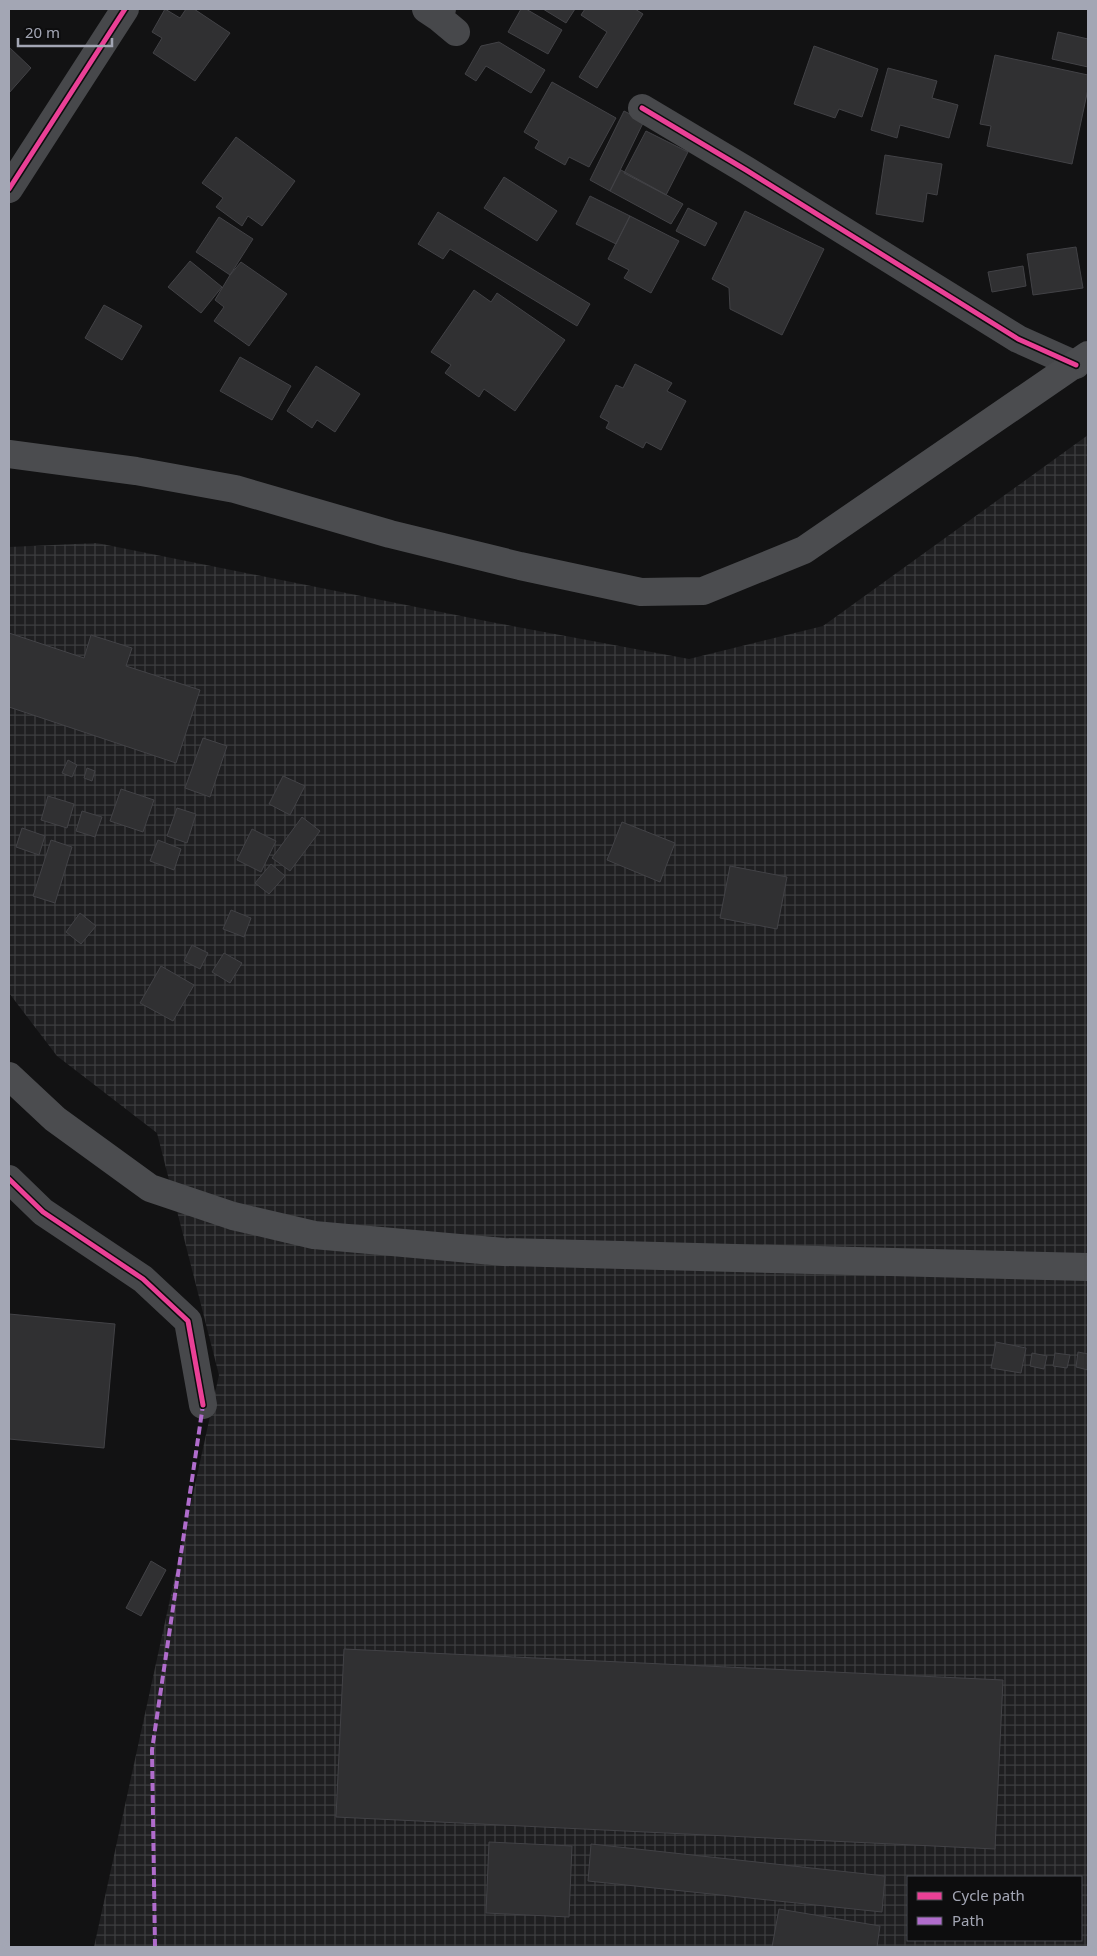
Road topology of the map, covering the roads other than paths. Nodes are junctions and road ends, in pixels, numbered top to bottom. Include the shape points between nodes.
1 (125, 9) edge
2 (642, 108) dead end
3 (9, 190) edge
4 (1082, 360) edge
5 (9, 454) edge
6 (9, 1076) edge
7 (9, 1179) edge
8 (1088, 1267) edge
9 (203, 1405) dead end

1 - 3 street
2 - 4 street via 1018,339
4 - 5 main road via 804,550 703,591 641,592 390,534 235,489 136,471
6 - 8 main road via 55,1119 150,1188 232,1216 314,1235 504,1252
7 - 9 street via 43,1212 143,1279 188,1321

